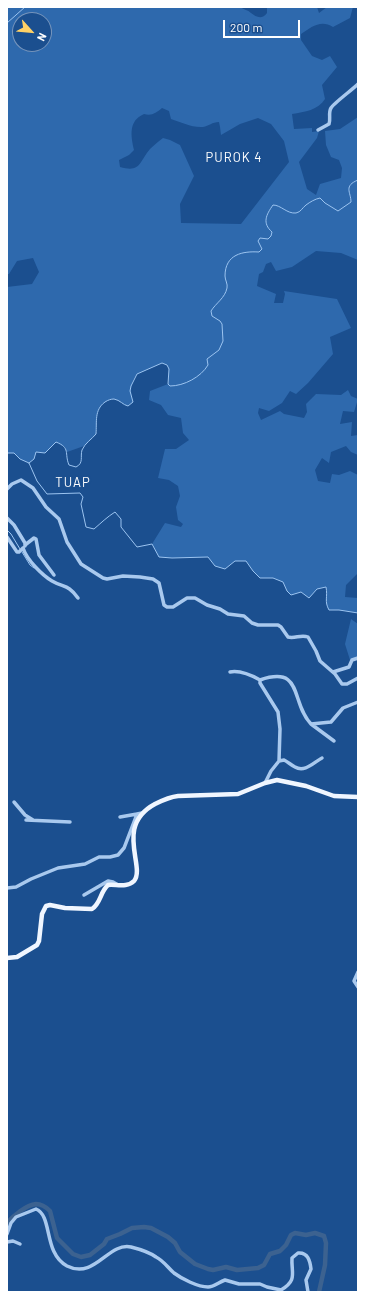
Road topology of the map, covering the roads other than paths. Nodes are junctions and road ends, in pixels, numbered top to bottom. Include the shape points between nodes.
1 (358, 84) edge
2 (318, 130) dead end
3 (7, 489) edge
4 (7, 518) edge
5 (7, 538) edge
6 (24, 547) junction
7 (54, 575) dead end
8 (78, 598) dead end
9 (358, 658) edge
10 (230, 672) dead end
11 (333, 672) junction
12 (358, 678) edge
13 (260, 680) junction
14 (358, 702) edge
15 (311, 724) junction
16 (334, 741) dead end
17 (322, 758) dead end
18 (279, 761) junction
19 (265, 783) junction
20 (358, 796) edge
21 (14, 802) dead end
22 (140, 814) junction
23 (120, 817) dead end
24 (26, 820) dead end
25 (33, 820) junction
26 (70, 822) dead end
27 (119, 885) junction
28 (7, 888) edge
29 (84, 896) dead end
30 (7, 958) edge
31 (358, 972) edge
32 (358, 987) edge
33 (7, 1234) edge
34 (7, 1242) edge
35 (20, 1244) dead end
36 (308, 1292) edge

1 - 2 street via 334,104 330,111 329,124
3 - 11 street via 21,480 33,488 46,507 59,519 67,542 78,561 99,575 107,579 123,576 153,579 159,583 164,605 167,607 173,607 187,598 195,598 228,614 244,616 258,626 278,625 290,638 305,636 310,639 320,661
4 - 6 street via 14,525
5 - 6 street via 17,552
6 - 7 street via 36,539 39,555
6 - 8 street via 30,560 45,575 69,588
9 - 11 street via 352,660 349,667
10 - 13 street via 249,674
11 - 12 street via 342,684
13 - 15 street via 279,676 290,680 294,685 303,715
13 - 18 street via 278,712
14 - 15 street via 343,708 331,722
15 - 16 street
17 - 18 street via 301,769 284,760
18 - 19 street
19 - 20 main road via 284,781 334,796
19 - 22 main road via 238,794 172,796
21 - 25 street
22 - 23 street
22 - 27 main road via 133,838 137,876 130,884
22 - 28 street via 118,855 58,868 16,887
24 - 25 street
25 - 26 street
27 - 29 street via 108,881
27 - 30 main road via 105,887 98,904 92,909 46,906 42,914 37,945 17,958
31 - 32 street via 354,981
33 - 36 street via 12,1220 38,1210 46,1221 53,1249 66,1266 85,1269 120,1247 128,1247 157,1257 176,1274 207,1287 225,1280 240,1284 260,1284 281,1290 292,1278 292,1258 300,1252 306,1254 310,1261 311,1271 306,1280
34 - 35 street

